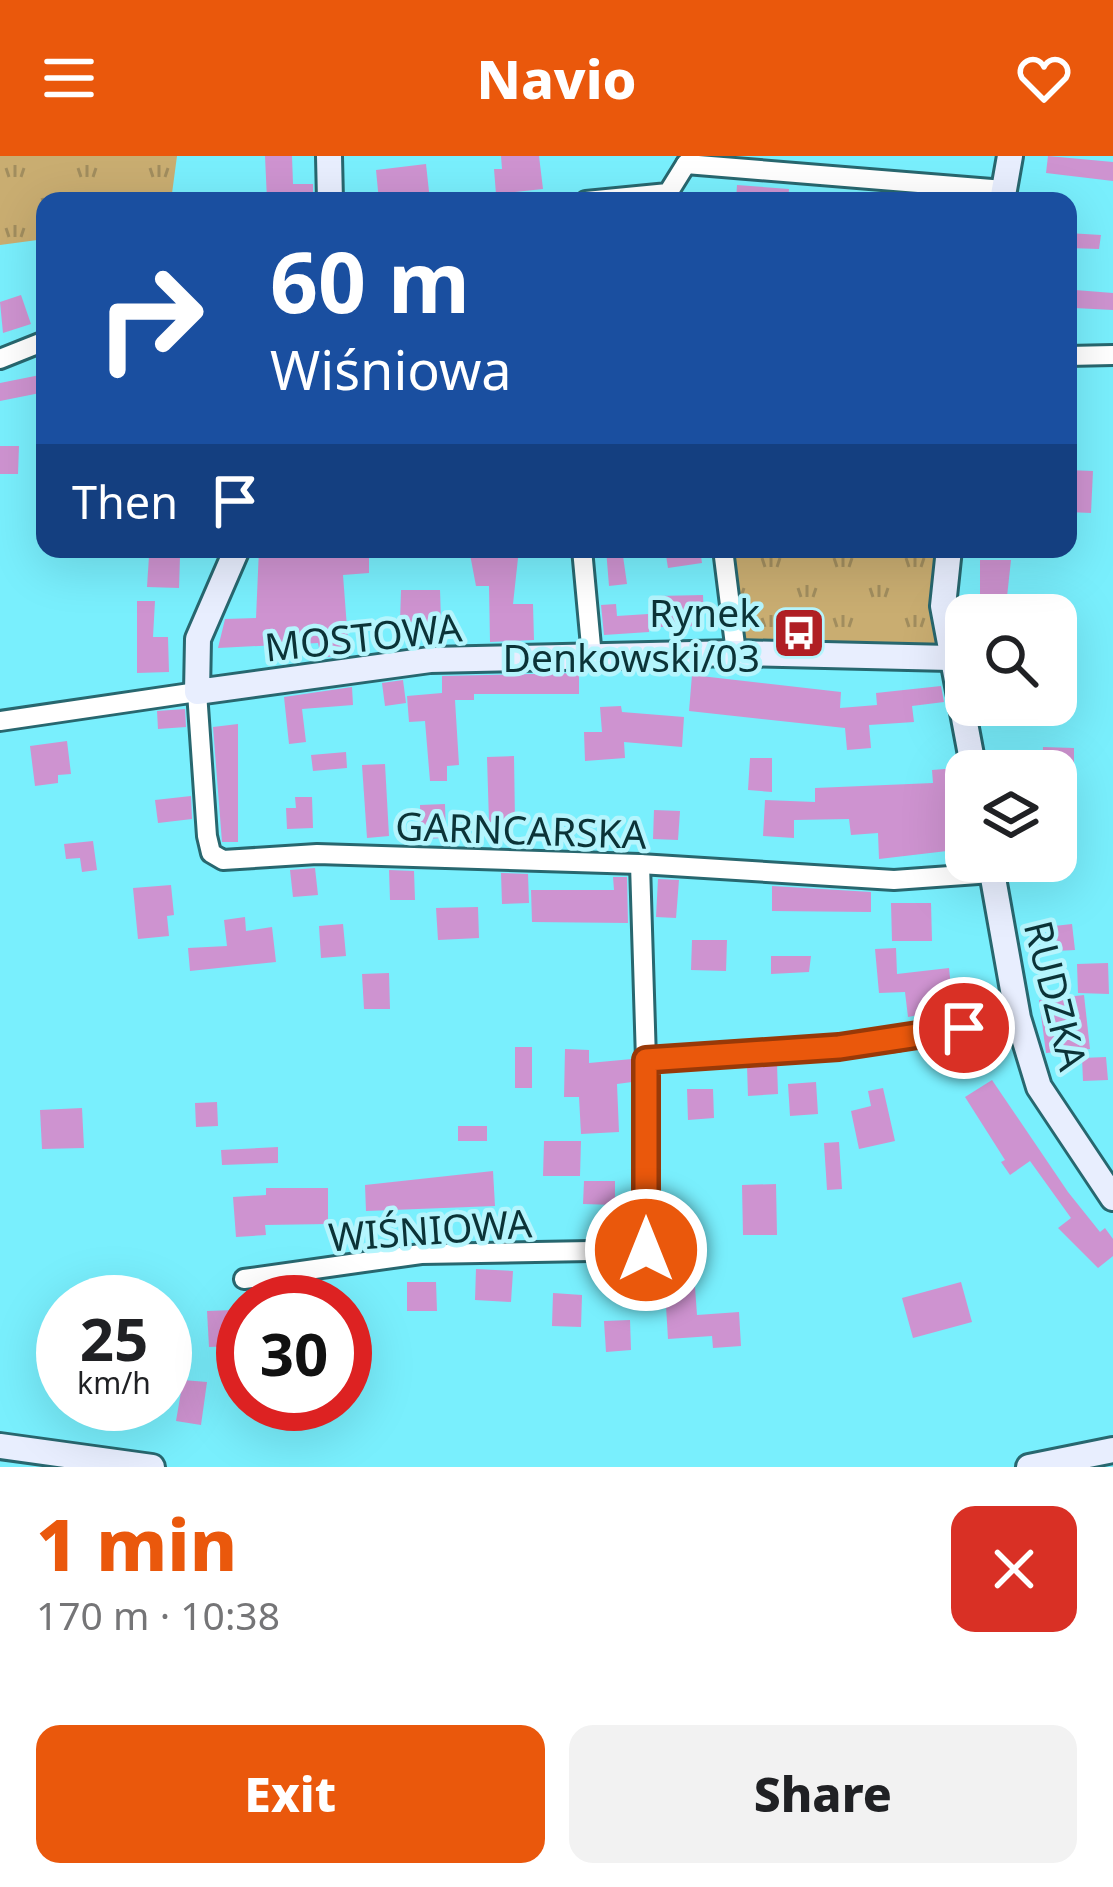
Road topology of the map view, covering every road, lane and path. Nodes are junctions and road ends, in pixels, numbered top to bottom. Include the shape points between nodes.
1 (328, 156) edge
2 (1010, 156) edge
3 (685, 160) edge
4 (330, 192) edge
5 (670, 192) edge
6 (976, 192) edge
7 (1004, 192) edge
8 (36, 344) edge
9 (1077, 356) edge
10 (1113, 356) edge
11 (0, 359) edge
12 (233, 558) edge
13 (584, 558) edge
14 (724, 558) edge
15 (948, 558) edge
16 (945, 621) edge
17 (736, 652) junction
18 (592, 657) junction
19 (945, 658) edge
20 (197, 692) junction
21 (0, 721) edge
22 (640, 864) junction
23 (945, 873) edge
24 (994, 882) edge
25 (1018, 1018) junction
26 (646, 1060) junction
27 (1113, 1198) edge
28 (274, 1275) edge
29 (0, 1446) edge
30 (1113, 1450) edge
31 (152, 1467) edge
32 (1029, 1467) edge

1 - 4 street
2 - 7 street
3 - 5 street
3 - 6 street
8 - 11 street
9 - 10 street
12 - 20 street via 199,639
13 - 18 street
14 - 17 street
15 - 16 street
17 - 18 street, MOSTOWA
17 - 19 street, MOSTOWA
18 - 20 street, MOSTOWA via 430,660
20 - 21 street, MOSTOWA
20 - 22 street, GARNCARSKA via 207,836 211,853 224,860 317,854
22 - 23 street, GARNCARSKA via 894,880
22 - 26 street, WIŚNIOWA
24 - 25 street, RUDZKA
25 - 26 street via 896,1041
25 - 27 street, RUDZKA via 1040,1087
26 - 28 street, WIŚNIOWA via 646,1250 421,1255
29 - 31 street
30 - 32 street

